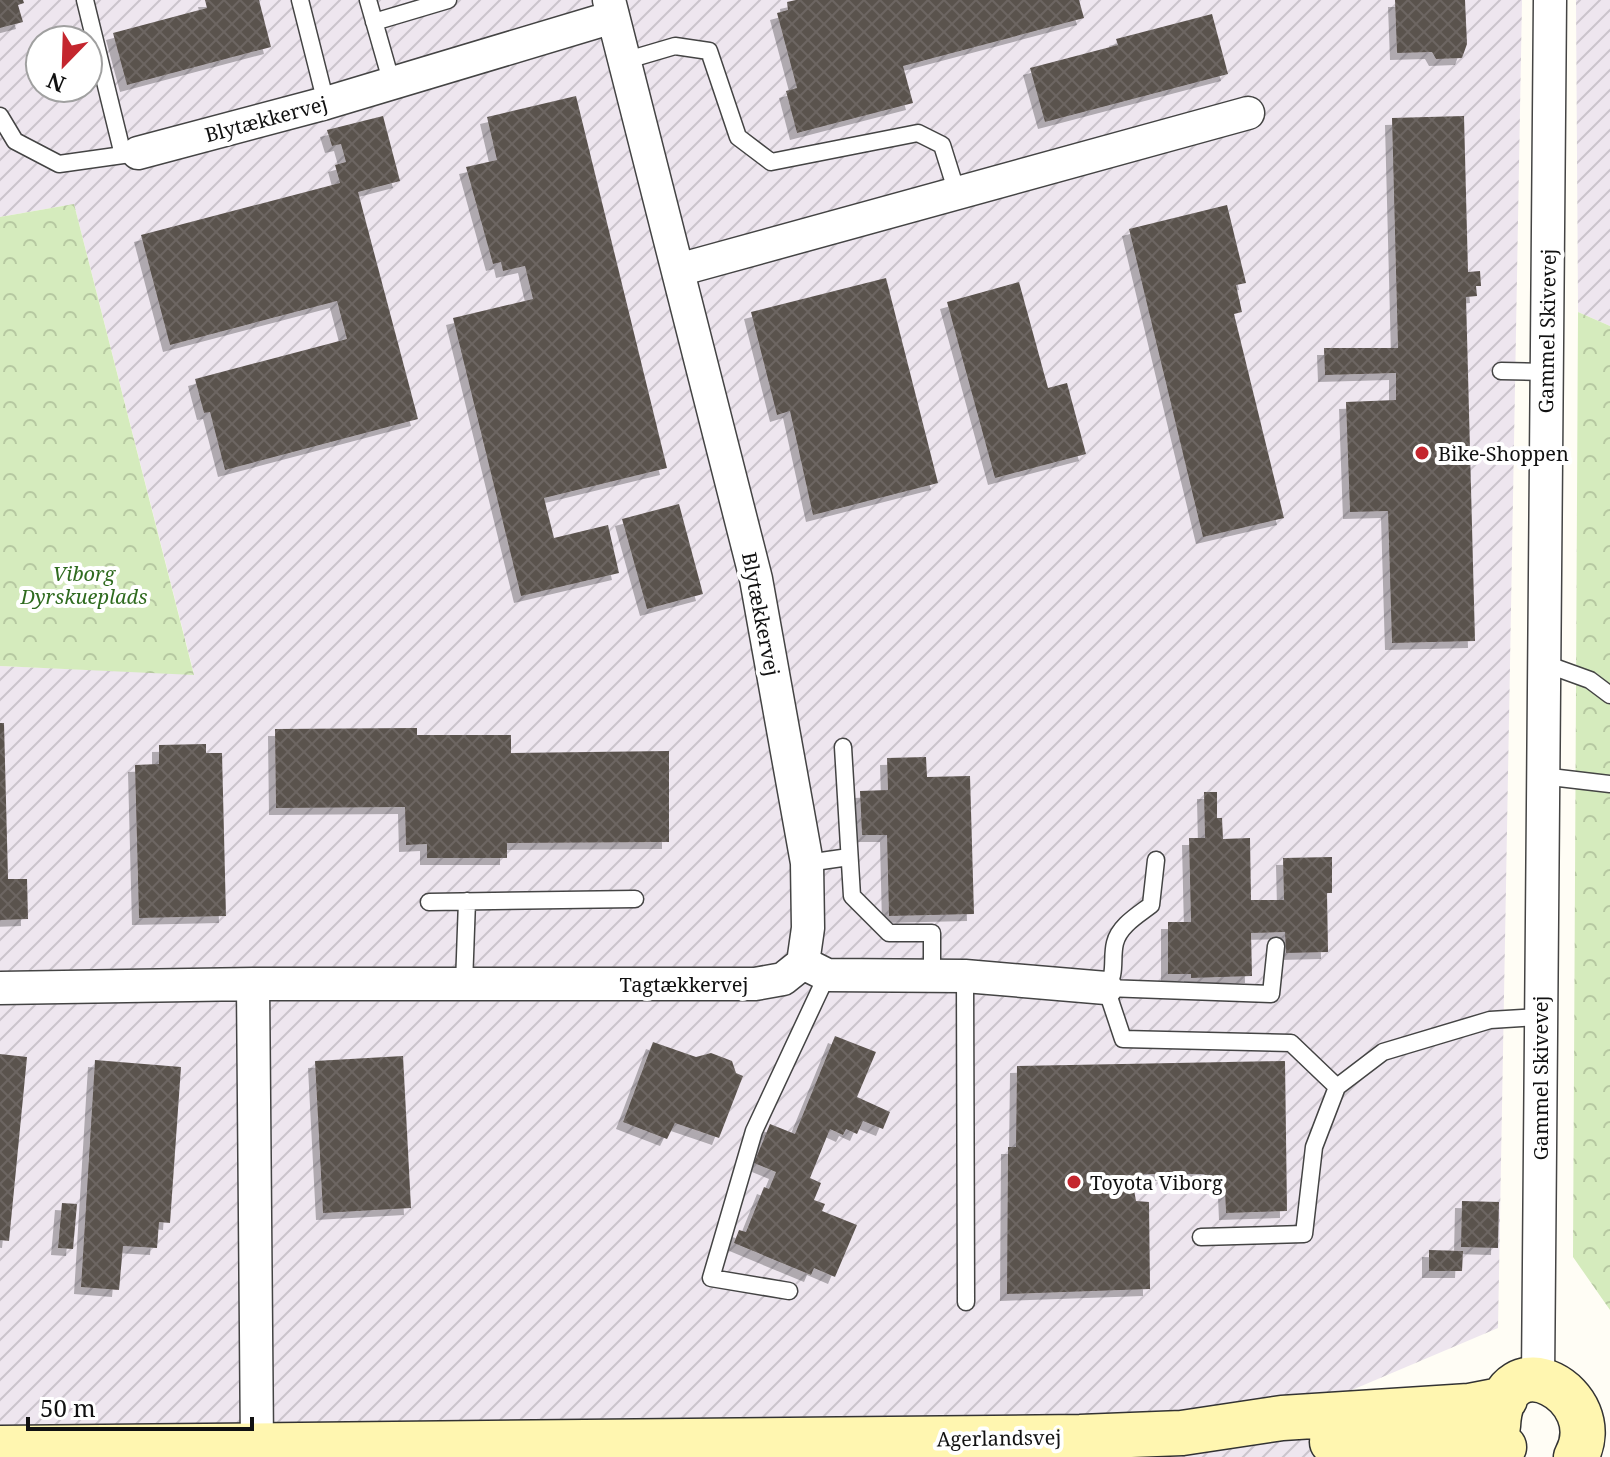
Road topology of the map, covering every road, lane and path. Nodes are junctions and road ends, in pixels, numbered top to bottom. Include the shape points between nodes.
1 (85, 0) edge
2 (300, 0) edge
3 (368, 0) edge
4 (448, 0) edge
5 (1550, 0) edge
6 (611, 9) edge
7 (374, 22) junction
8 (624, 61) junction
9 (392, 84) junction
10 (326, 103) junction
11 (1248, 113) dead end
12 (0, 116) edge
13 (131, 154) junction
14 (957, 193) junction
15 (678, 270) junction
16 (1501, 371) dead end
17 (1546, 372) junction
18 (1543, 663) junction
19 (1610, 695) edge
20 (843, 747) dead end
21 (1542, 776) junction
22 (1610, 784) edge
23 (849, 857) junction
24 (1156, 860) dead end
25 (807, 863) junction
26 (635, 899) dead end
27 (467, 901) junction
28 (429, 902) dead end
29 (1276, 946) dead end
30 (815, 969) junction
31 (932, 976) junction
32 (965, 976) junction
33 (253, 984) junction
34 (464, 984) junction
35 (0, 988) edge
36 (1106, 988) junction
37 (1540, 1017) junction
38 (1337, 1087) junction
39 (1201, 1237) dead end
40 (789, 1291) dead end
41 (966, 1302) dead end
42 (1522, 1389) junction
43 (1597, 1404) edge
44 (1182, 1433) junction
45 (257, 1446) junction
46 (0, 1448) edge
47 (1589, 1450) edge
48 (1507, 1452) edge

1 - 13 lane
2 - 10 lane
3 - 7 lane
4 - 7 lane
5 - 17 street, Gammel Skivevej
6 - 8 street, Blytækkervej
6 - 9 street, Blytækkervej
7 - 9 lane
8 - 14 lane via 675,46 709,51 738,137 771,162 918,133 942,145
8 - 15 street, Blytækkervej
9 - 10 street, Blytækkervej
10 - 13 street, Blytækkervej
11 - 14 street
12 - 13 lane via 15,141 59,164
14 - 15 street
15 - 25 street, Blytækkervej via 756,579
16 - 17 lane
17 - 18 street, Gammel Skivevej
18 - 19 lane via 1590,680
18 - 21 street, Gammel Skivevej
20 - 23 lane
21 - 22 lane
21 - 37 street, Gammel Skivevej
23 - 25 lane
23 - 31 lane via 852,896 889,933 932,933
24 - 36 lane via 1151,905 1115,940 1113,979
25 - 30 street, Blytækkervej
26 - 27 lane
27 - 28 lane
27 - 34 lane
29 - 36 lane via 1271,994
30 - 31 street, Tagtækkervej
30 - 34 street, Tagtækkervej via 755,984
30 - 40 lane via 754,1131 711,1278
31 - 32 street, Tagtækkervej
32 - 36 street, Tagtækkervej
32 - 41 lane
33 - 34 street, Tagtækkervej
33 - 35 street, Tagtækkervej
33 - 45 street
36 - 38 lane via 1123,1039 1291,1043
37 - 38 lane via 1490,1020 1383,1052
37 - 42 street, Gammel Skivevej
38 - 39 lane via 1314,1147 1304,1234
42 - 43 street via 1552,1380
42 - 44 street, Agerlandsvej via 1469,1406 1282,1418
42 - 48 street via 1498,1423
43 - 47 street via 1589,1419
44 - 45 street, Agerlandsvej
44 - 48 street, Agerlandsvej via 1282,1442 1472,1442
45 - 46 street, Agerlandsvej

